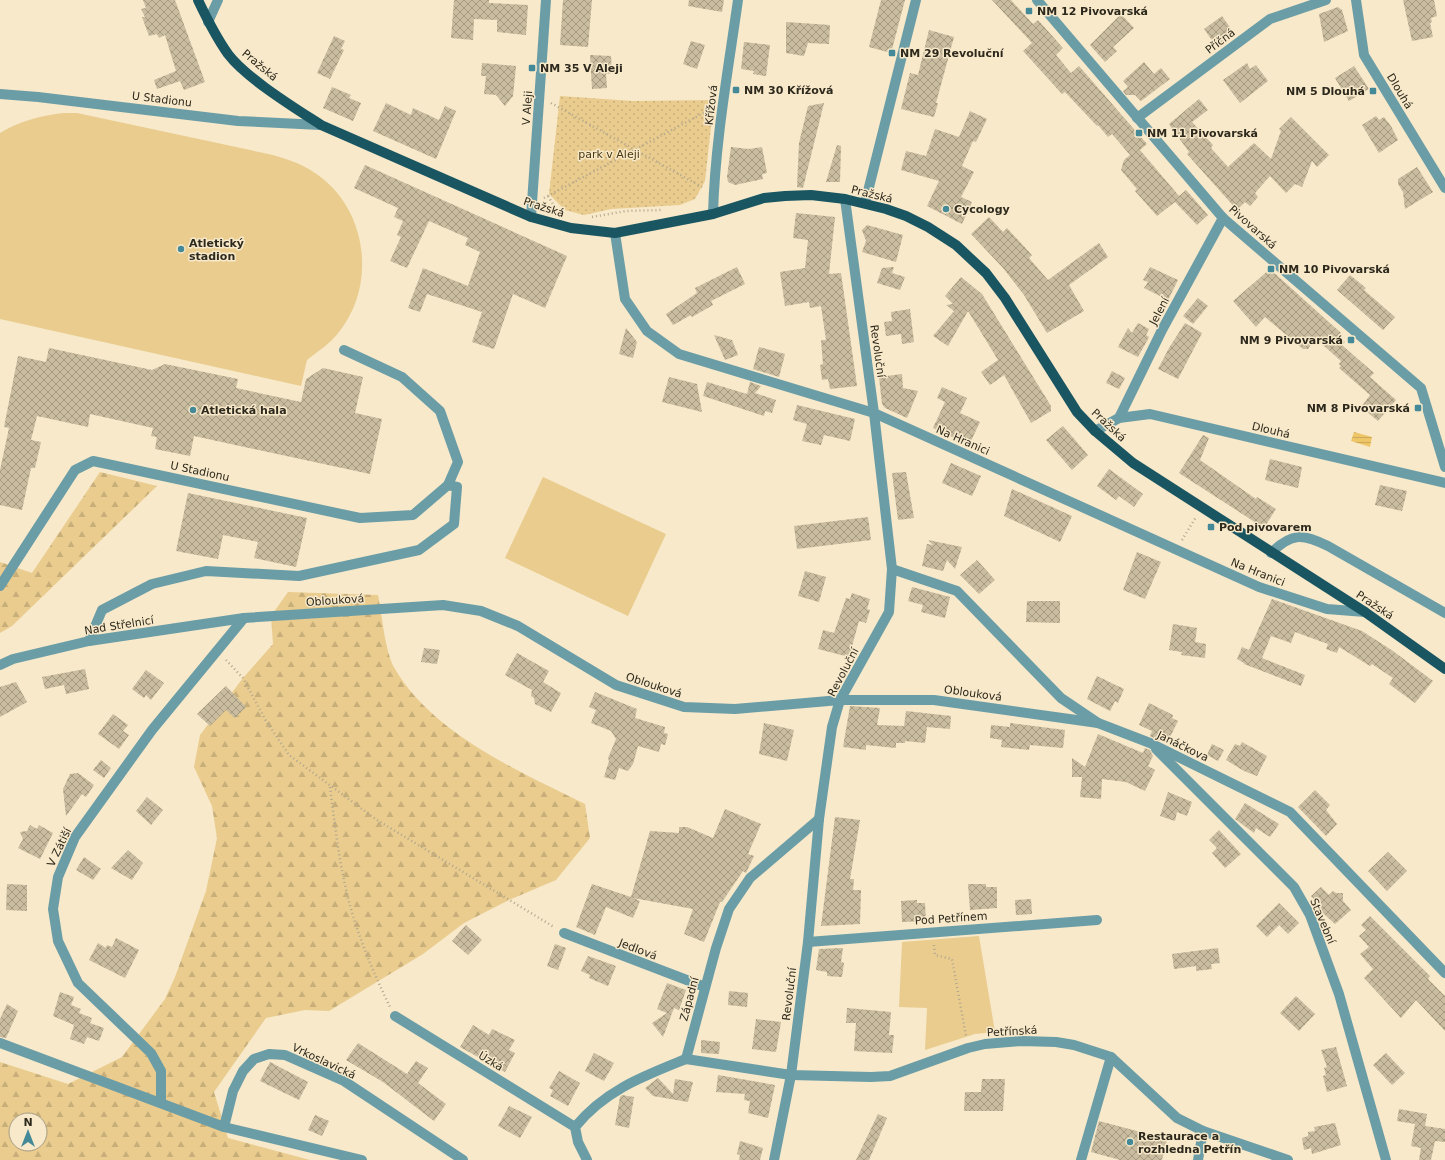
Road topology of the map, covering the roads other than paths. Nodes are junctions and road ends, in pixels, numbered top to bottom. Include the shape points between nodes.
1 (198, 0) edge
2 (218, 0) edge
3 (546, 0) edge
4 (738, 0) edge
5 (916, 0) edge
6 (1037, 0) edge
7 (1326, 0) edge
8 (1356, 0) edge
9 (208, 22) junction
10 (0, 94) edge
11 (1137, 118) junction
12 (321, 125) junction
13 (1445, 188) edge
14 (845, 199) junction
15 (864, 203) junction
16 (713, 214) junction
17 (531, 217) junction
18 (1223, 218) junction
19 (615, 233) junction
20 (344, 350) dead end
21 (874, 413) junction
22 (1119, 418) junction
23 (1095, 431) junction
24 (1445, 467) edge
25 (1445, 483) edge
26 (448, 485) junction
27 (1272, 553) junction
28 (892, 569) junction
29 (0, 586) edge
30 (1365, 612) junction
31 (1445, 613) edge
32 (244, 618) junction
33 (89, 641) junction
34 (0, 665) edge
35 (1445, 668) edge
36 (840, 700) junction
37 (1098, 723) junction
38 (1150, 743) junction
39 (819, 819) junction
40 (1097, 920) dead end
41 (564, 933) road end
42 (808, 942) junction
43 (1445, 973) edge
44 (705, 987) junction
45 (395, 1016) road end
46 (0, 1043) edge
47 (1111, 1057) junction
48 (686, 1059) junction
49 (791, 1075) junction
50 (161, 1102) junction
51 (224, 1127) junction
52 (575, 1127) junction
53 (1204, 1131) junction
54 (362, 1160) edge
55 (463, 1160) edge
56 (587, 1160) edge
57 (774, 1160) edge
58 (1081, 1160) edge
59 (1198, 1160) edge
60 (1288, 1160) edge
61 (1386, 1160) edge

1 - 9 main road, Pražská
2 - 9 street
3 - 17 street, V Aleji
4 - 16 street, Křížová via 723,102
5 - 15 street
6 - 11 street, Pivovarská
7 - 11 street, Příčná via 1270,19
8 - 13 street, Dlouhá via 1364,55
9 - 12 main road, Pražská via 229,55 251,75
10 - 12 street, U Stadionu via 238,120
11 - 18 street, Pivovarská
12 - 17 main road, Pražská
14 - 15 main road, Pražská
14 - 16 main road, Pražská via 811,195 764,198
14 - 21 street, Revoluční
15 - 23 main road, Pražská via 906,216 928,227 971,258 1005,298 1077,412
16 - 19 main road, Pražská
17 - 19 main road, Pražská via 570,228
18 - 22 street, Jelení via 1162,330
18 - 24 street, Pivovarská via 1421,388
19 - 21 street, Na Hranici via 625,299 647,331 679,354
20 - 26 street, U Stadionu via 402,377 440,411 458,462
21 - 28 street, Revoluční
21 - 30 street, Na Hranici via 1259,587 1327,610
22 - 23 street, Dlouhá
22 - 25 street, Dlouhá via 1150,414
23 - 27 main road, Pražská via 1133,463
26 - 29 street, U Stadionu via 413,515 360,518 93,461 75,470
26 - 33 street via 457,487 454,524 419,550 299,576 206,571 152,584 102,610
27 - 30 main road, Pražská
27 - 31 street via 1282,542 1294,537 1308,536
28 - 36 street, Revoluční via 889,612
28 - 37 street, Janáčkova via 957,591 1061,698
30 - 35 main road, Pražská
32 - 33 street, Nad Střelnicí
32 - 36 street, Oblouková via 443,605 481,611 518,626 616,685 684,707 735,709
32 - 50 street, V Zátiší via 152,730 75,837 58,877 53,909 58,941 78,984 152,1052 161,1071
33 - 34 street, Nad Střelnicí
36 - 37 street, Oblouková via 934,700
36 - 39 street, Revoluční via 832,727
37 - 38 street, Janáčkova
38 - 43 street, Janáčkova via 1290,812
38 - 61 street, Stavební via 1294,887 1310,915 1339,994
39 - 42 street, Revoluční
39 - 44 street, Západní via 750,878 729,909
40 - 42 street, Pod Petřínem
41 - 44 street, Jedlová
42 - 49 street, Revoluční
44 - 48 street, Západní
45 - 52 street, Úzká
46 - 50 street
47 - 49 street, Petřínská via 1074,1045 1038,1041 1003,1042 968,1048 890,1076
47 - 53 street, Petřínská via 1177,1118
47 - 58 street
48 - 49 street, Petřínská
48 - 52 street via 628,1083 587,1112
49 - 57 street, Revoluční
50 - 51 street
51 - 54 street
51 - 55 street, Vrkoslavická via 233,1091 243,1071 254,1059 269,1054 285,1055 344,1081
52 - 56 street via 578,1142
53 - 59 street
53 - 60 street, Petřínská

